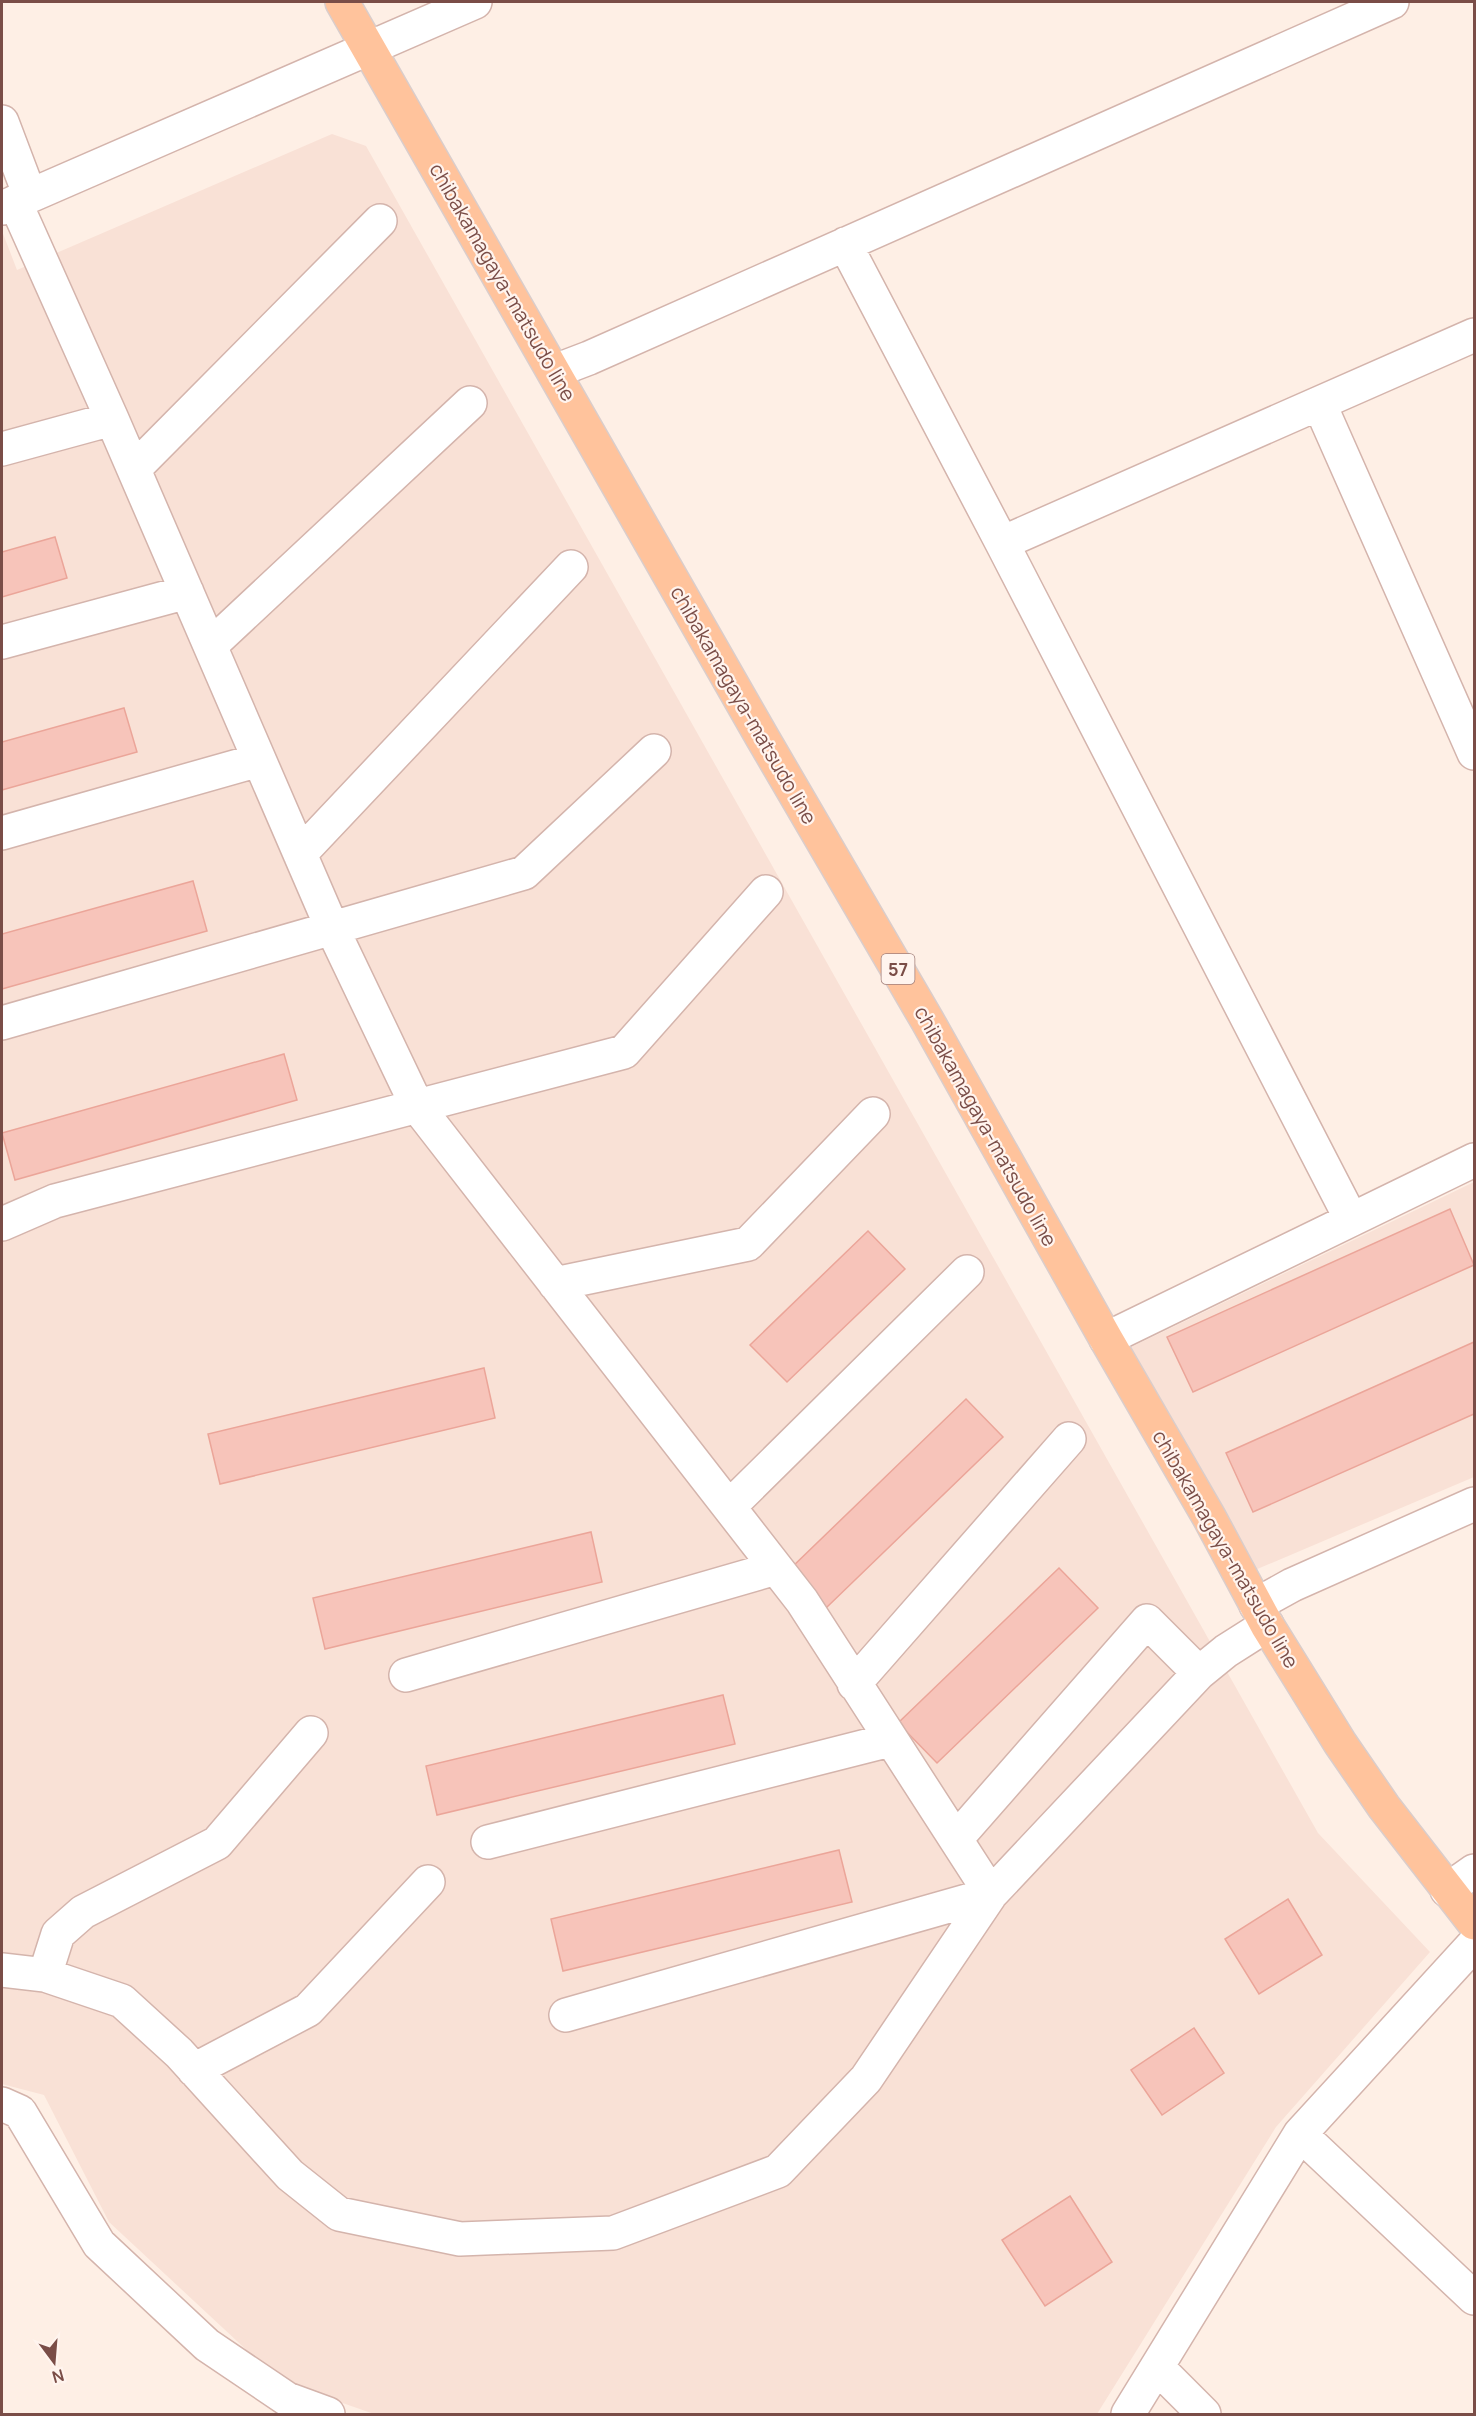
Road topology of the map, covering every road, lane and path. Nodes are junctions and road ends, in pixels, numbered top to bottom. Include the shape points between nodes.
1 (342, 2) edge
2 (475, 2) edge
3 (1392, 2) edge
4 (368, 48) junction
5 (2, 122) edge
6 (16, 202) edge
7 (380, 221) dead end
8 (845, 244) junction
9 (1474, 335) edge
10 (555, 371) junction
11 (470, 403) dead end
12 (1320, 405) junction
13 (112, 419) junction
14 (2, 449) edge
15 (134, 469) junction
16 (1002, 543) junction
17 (571, 567) dead end
18 (187, 592) junction
19 (2, 642) edge
20 (210, 646) junction
21 (654, 751) dead end
22 (1474, 753) edge
23 (259, 760) junction
24 (2, 833) edge
25 (300, 854) junction
26 (766, 892) dead end
27 (332, 928) junction
28 (2, 1023) edge
29 (417, 1106) junction
30 (873, 1114) dead end
31 (1474, 1160) edge
32 (1351, 1219) junction
33 (2, 1224) edge
34 (967, 1272) dead end
35 (555, 1284) junction
36 (1106, 1339) junction
37 (1069, 1439) dead end
38 (1474, 1504) edge
39 (729, 1507) junction
40 (776, 1568) junction
41 (1262, 1615) junction
42 (1198, 1673) junction
43 (406, 1675) dead end
44 (854, 1684) junction
45 (311, 1733) dead end
46 (890, 1740) junction
47 (956, 1839) junction
48 (488, 1842) dead end
49 (1474, 1871) edge
50 (428, 1882) dead end
51 (1447, 1890) junction
52 (991, 1894) junction
53 (1474, 1923) edge
54 (1474, 1944) edge
55 (2, 1970) edge
56 (45, 1975) junction
57 (566, 2015) dead end
58 (194, 2070) junction
59 (2, 2104) edge
60 (1300, 2134) junction
61 (1474, 2298) edge
62 (1157, 2367) junction
63 (328, 2415) edge
64 (1128, 2415) edge
65 (1204, 2415) edge

1 - 4 main road, chibakamagaya-matsudo line / 57
2 - 4 street
3 - 8 street
4 - 6 street
4 - 10 main road, chibakamagaya-matsudo line / 57
5 - 6 street
6 - 13 street
7 - 15 street
8 - 10 street
8 - 16 street
9 - 12 street
10 - 36 main road, chibakamagaya-matsudo line / 57
11 - 20 street
12 - 16 street
12 - 22 street
13 - 14 street
13 - 15 street
15 - 18 street
16 - 32 street
17 - 25 street
18 - 19 street
18 - 20 street
20 - 23 street
21 - 27 street via 524,873
23 - 24 street
23 - 25 street
25 - 27 street
26 - 29 street via 624,1052
27 - 28 street
27 - 29 street
29 - 33 street via 55,1201
29 - 35 street
30 - 35 street via 748,1244
31 - 32 street
32 - 36 street
34 - 39 street
35 - 39 street
36 - 41 main road, chibakamagaya-matsudo line / 57
37 - 44 street
38 - 41 street via 1292,1585
39 - 40 street
40 - 43 street
40 - 44 street via 802,1601
41 - 42 street
41 - 51 main road, chibakamagaya-matsudo line / 57 via 1340,1743
42 - 47 street via 1147,1621
42 - 52 street
44 - 46 street
45 - 56 street via 217,1843 82,1912 58,1934
46 - 47 street
46 - 48 street
47 - 52 street
49 - 51 street
50 - 58 street via 308,2010
51 - 53 main road, chibakamagaya-matsudo line / 57
52 - 57 street
52 - 58 street via 866,2079 778,2171 613,2233 460,2239 339,2214 290,2175
54 - 60 street
55 - 56 street
56 - 58 street via 122,2001
59 - 63 street via 20,2112 99,2244 207,2345 287,2399
60 - 61 street
60 - 62 street
62 - 64 street
62 - 65 street

